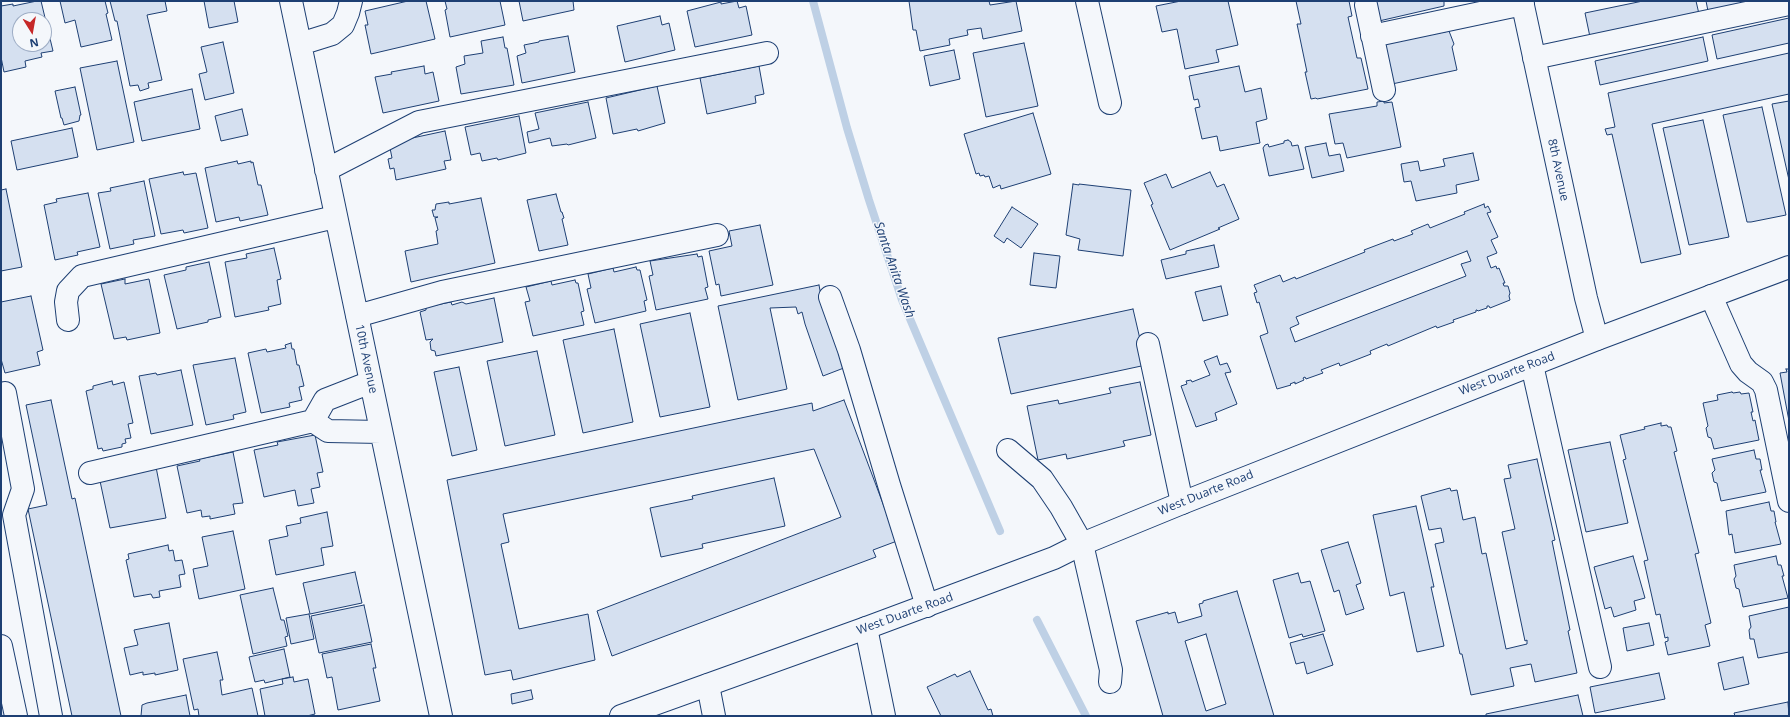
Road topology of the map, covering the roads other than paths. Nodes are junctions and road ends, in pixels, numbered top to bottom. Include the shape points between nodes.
1 (290, 1) edge
2 (351, 1) edge
3 (1087, 1) edge
4 (1523, 2) edge
5 (1366, 4) dead end
6 (1789, 4) edge
7 (1372, 36) junction
8 (300, 44) junction
9 (768, 53) dead end
10 (1534, 58) junction
11 (1384, 90) dead end
12 (1110, 103) dead end
13 (326, 170) junction
14 (335, 217) junction
15 (717, 235) dead end
16 (1789, 267) edge
17 (1711, 296) junction
18 (830, 297) dead end
19 (357, 316) junction
20 (68, 320) dead end
21 (1597, 339) junction
22 (1148, 344) dead end
23 (1532, 364) junction
24 (371, 382) junction
25 (5, 393) dead end
26 (313, 421) junction
27 (381, 432) junction
28 (1008, 450) dead end
29 (90, 473) dead end
30 (1789, 501) edge
31 (1182, 503) junction
32 (1082, 544) junction
33 (927, 606) junction
34 (866, 628) junction
35 (1, 646) edge
36 (1600, 667) dead end
37 (1110, 682) dead end
38 (708, 685) junction
39 (16, 716) edge
40 (51, 716) edge
41 (441, 716) edge
42 (621, 716) edge
43 (714, 716) edge
44 (884, 716) edge

1 - 8 street, 10th Avenue
2 - 8 street via 343,25 332,34
3 - 12 street
4 - 7 street
4 - 10 street, 8th Avenue
5 - 7 street
6 - 10 street
7 - 11 street
8 - 13 street, 10th Avenue
9 - 13 street via 419,122
10 - 21 street, 8th Avenue
13 - 14 street, 10th Avenue
14 - 19 street, 10th Avenue
14 - 20 street via 82,276 68,291
15 - 19 street via 442,292
16 - 17 street, West Duarte Road
17 - 21 street, West Duarte Road
17 - 30 street via 1741,364 1762,382 1766,390
18 - 33 street via 849,350
19 - 24 street, 10th Avenue
21 - 23 street, West Duarte Road
22 - 31 street
23 - 31 street, West Duarte Road
23 - 36 street
24 - 26 street via 325,400
24 - 27 street, 10th Avenue
25 - 40 street via 23,489 14,515
26 - 27 street via 328,431
26 - 29 street
27 - 41 street, 10th Avenue
28 - 32 street via 1042,479
31 - 32 street, West Duarte Road
32 - 33 street, West Duarte Road via 1054,558
32 - 37 street via 1111,670
33 - 34 street, West Duarte Road
34 - 38 street, West Duarte Road
34 - 44 street
35 - 39 street
38 - 42 street, West Duarte Road
38 - 43 street

